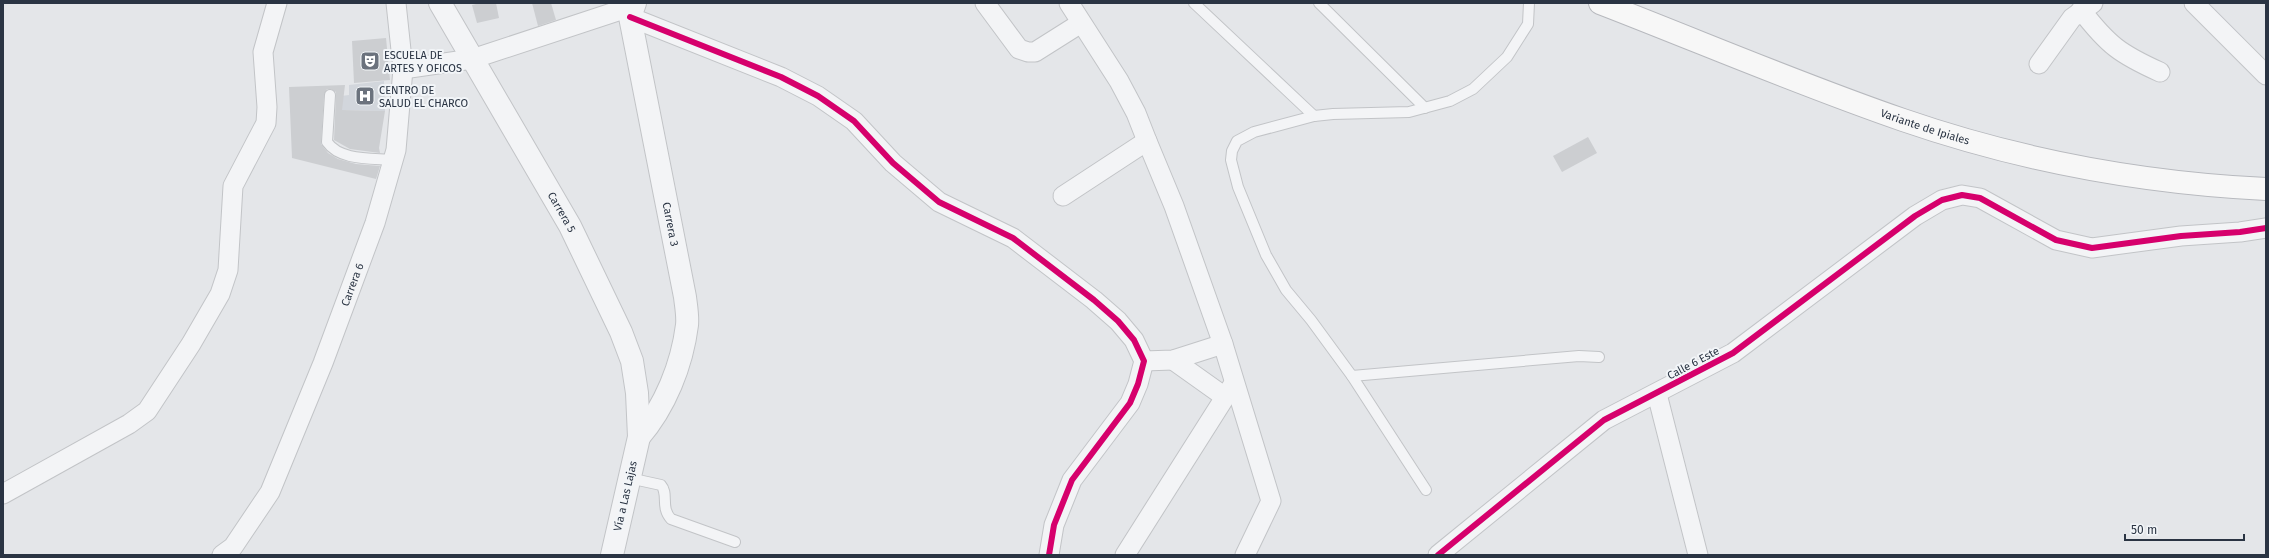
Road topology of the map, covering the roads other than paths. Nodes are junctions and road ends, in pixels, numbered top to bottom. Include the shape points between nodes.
1 (277, 3) edge
2 (396, 3) edge
3 (440, 3) edge
4 (985, 3) edge
5 (1069, 3) edge
6 (1194, 3) edge
7 (1319, 3) edge
8 (1529, 3) edge
9 (1600, 3) edge
10 (2194, 3) edge
11 (632, 7) edge
12 (2087, 7) edge
13 (1081, 23) junction
14 (472, 59) junction
15 (2039, 64) dead end
16 (403, 70) junction
17 (2160, 72) dead end
18 (2266, 75) edge
19 (330, 95) dead end
20 (1425, 108) junction
21 (1314, 116) junction
22 (1148, 141) junction
23 (393, 160) junction
24 (2266, 189) edge
25 (1063, 196) dead end
26 (2266, 228) edge
27 (1223, 344) junction
28 (1599, 357) dead end
29 (1173, 360) junction
30 (1144, 361) junction
31 (1352, 376) junction
32 (1230, 390) junction
33 (1657, 394) junction
34 (639, 437) junction
35 (629, 478) junction
36 (1426, 490) dead end
37 (3, 494) edge
38 (735, 542) dead end
39 (228, 551) edge
40 (612, 555) edge
41 (1049, 555) edge
42 (1125, 555) edge
43 (1245, 555) edge
44 (1438, 555) edge
45 (1698, 555) edge

1 - 37 street via 263,52 266,123 233,186 228,270 220,294 192,344 147,411 129,424
2 - 16 street, Carrera 6
3 - 14 street, Carrera 5
4 - 13 street via 1019,49 1028,52 1035,52
5 - 13 street
6 - 21 lane
7 - 20 lane
8 - 20 lane via 1528,24 1507,57 1473,89 1450,102
9 - 24 highway, Variante de Ipiales via 1904,120 1994,147 2117,173 2225,187
10 - 18 street
11 - 14 street
11 - 30 street via 818,96 854,121 893,163 939,202 1012,238 1094,300 1118,321 1134,340
11 - 34 street, Carrera 3 via 685,297 687,323 682,351 661,407
12 - 15 street via 2072,18
12 - 17 street via 2107,42 2135,61
13 - 22 street via 1119,81
14 - 16 street
14 - 34 street, Carrera 5 via 570,226 621,332 632,361
16 - 23 street, Carrera 6
19 - 23 lane via 327,142 330,146 343,155
20 - 21 lane via 1409,112
21 - 31 lane via 1254,132 1237,141 1231,160 1238,187 1266,255 1286,290
22 - 25 street
22 - 27 street
23 - 39 street, Carrera 6 via 375,223 323,363 273,484 252,520
26 - 33 street, Calle 6 Este via 2092,248 2056,240 1980,198 1962,195 1942,200 1915,216 1733,353
27 - 29 street
27 - 32 street
28 - 31 lane via 1579,356
29 - 30 street
29 - 32 street
30 - 41 street via 1130,403 1072,480 1054,525
31 - 36 lane
32 - 42 street
32 - 43 street via 1271,501
33 - 44 street, Calle 6 Este via 1604,420
33 - 45 street
34 - 35 street, Vía a Las Lajas
35 - 38 lane via 661,485 665,510 671,519
35 - 40 street, Vía a Las Lajas

